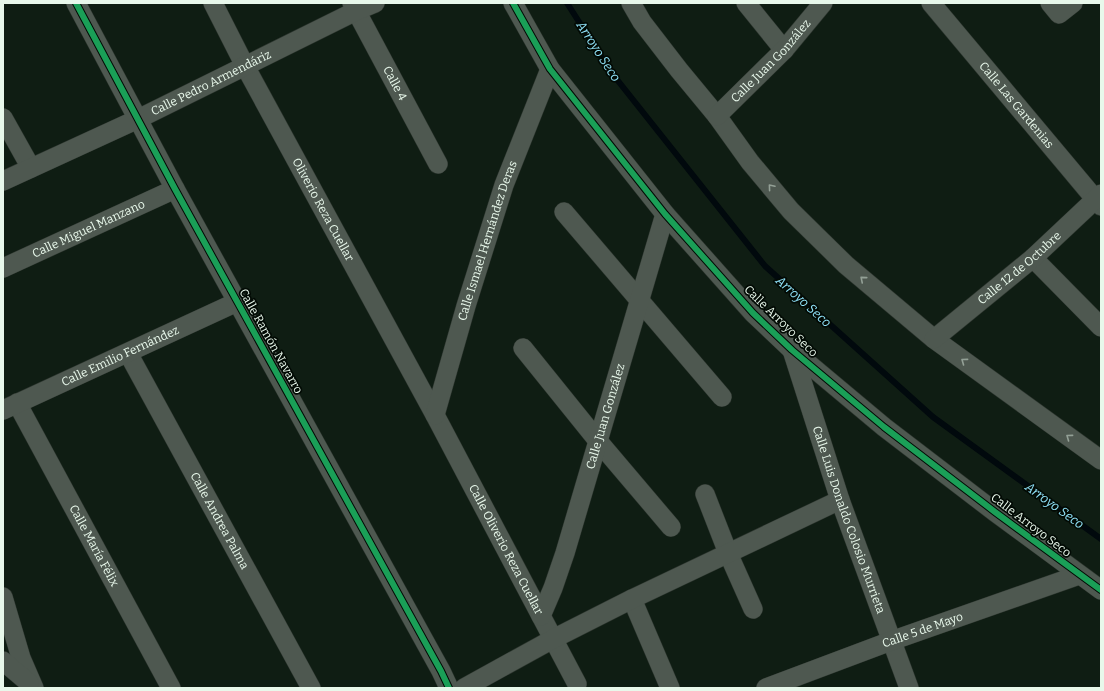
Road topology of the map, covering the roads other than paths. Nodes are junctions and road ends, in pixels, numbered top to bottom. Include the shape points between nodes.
1 (76, 3) edge
2 (213, 3) edge
3 (375, 3) edge
4 (513, 3) edge
5 (631, 3) edge
6 (746, 3) edge
7 (823, 3) edge
8 (931, 3) edge
9 (354, 7) edge
10 (784, 50) junction
11 (245, 66) junction
12 (550, 69) junction
13 (717, 116) junction
14 (3, 118) edge
15 (138, 119) junction
16 (438, 164) dead end
17 (31, 168) junction
18 (3, 181) edge
19 (174, 189) junction
20 (1099, 200) edge
21 (564, 212) dead end
22 (665, 214) junction
23 (1033, 258) junction
24 (3, 268) edge
25 (640, 300) junction
26 (237, 302) junction
27 (1101, 327) edge
28 (934, 339) junction
29 (524, 348) dead end
30 (792, 350) junction
31 (128, 353) junction
32 (722, 397) dead end
33 (10, 406) edge
34 (435, 415) junction
35 (598, 442) junction
36 (1101, 460) edge
37 (706, 494) dead end
38 (840, 500) junction
39 (672, 527) dead end
40 (728, 553) junction
41 (1079, 575) junction
42 (1101, 590) edge
43 (3, 597) edge
44 (632, 599) junction
45 (753, 608) dead end
46 (541, 616) junction
47 (553, 639) junction
48 (891, 641) junction
49 (3, 661) edge
50 (577, 684) dead end
51 (33, 687) edge
52 (171, 688) edge
53 (311, 688) edge
54 (449, 688) edge
55 (464, 688) edge
56 (670, 688) edge
57 (766, 688) edge
58 (909, 688) edge

1 - 15 street, Calle Ramón Navarro
2 - 11 street, Oliverio Reza Cuellar
3 - 9 street, Calle Pedro Armendáriz
4 - 12 street, Calle Arroyo Seco
5 - 13 street via 642,22
6 - 10 street
7 - 10 street, Calle Juan González
8 - 20 street, Calle Las Gardenias
9 - 11 street, Calle Pedro Armendáriz
9 - 16 street, Calle 4
10 - 13 street, Calle Juan González
11 - 15 street, Calle Pedro Armendáriz
11 - 34 street, Oliverio Reza Cuellar
12 - 22 street, Calle Arroyo Seco
12 - 34 street, Calle Ismael Hernández Deras via 504,185
28 -> 13 street via 846,265 792,211 750,162
14 - 17 street
15 - 17 street, Calle Pedro Armendáriz
15 - 19 street, Calle Ramón Navarro
17 - 18 street, Calle Pedro Armendáriz
19 - 24 street, Calle Miguel Manzano
19 - 26 street, Calle Ramón Navarro
20 - 23 street, Calle 12 de Octubre
21 - 25 street
22 - 25 street, Calle Juan González
22 - 30 street, Calle Arroyo Seco via 753,313
23 - 27 street
23 - 28 street, Calle 12 de Octubre
25 - 32 street
25 - 35 street, Calle Juan González
26 - 31 street, Calle Emilio Fernández
26 - 54 street, Calle Ramón Navarro
36 -> 28 street
29 - 35 street
30 - 38 street, Calle Luis Donaldo Colosio Murrieta
30 - 41 street, Calle Arroyo Seco via 884,427
31 - 33 street, Calle Emilio Fernández
31 - 53 street, Calle Andrea Palma
33 - 52 street, Calle María Félix
34 - 46 street, Calle Oliverio Reza Cuellar
35 - 39 street
35 - 46 street, Calle Juan González via 565,553
37 - 40 street
38 - 40 street
38 - 48 street, Calle Luis Donaldo Colosio Murrieta
40 - 44 street
40 - 45 street
41 - 42 street, Calle Arroyo Seco
41 - 48 street, Calle 5 de Mayo
43 - 51 street via 21,658
44 - 47 street
44 - 56 street
46 - 47 street, Calle Oliverio Reza Cuellar
47 - 50 street, Calle Oliverio Reza Cuellar
47 - 55 street
48 - 57 street, Calle 5 de Mayo
48 - 58 street, Calle Luis Donaldo Colosio Murrieta
49 - 51 street

